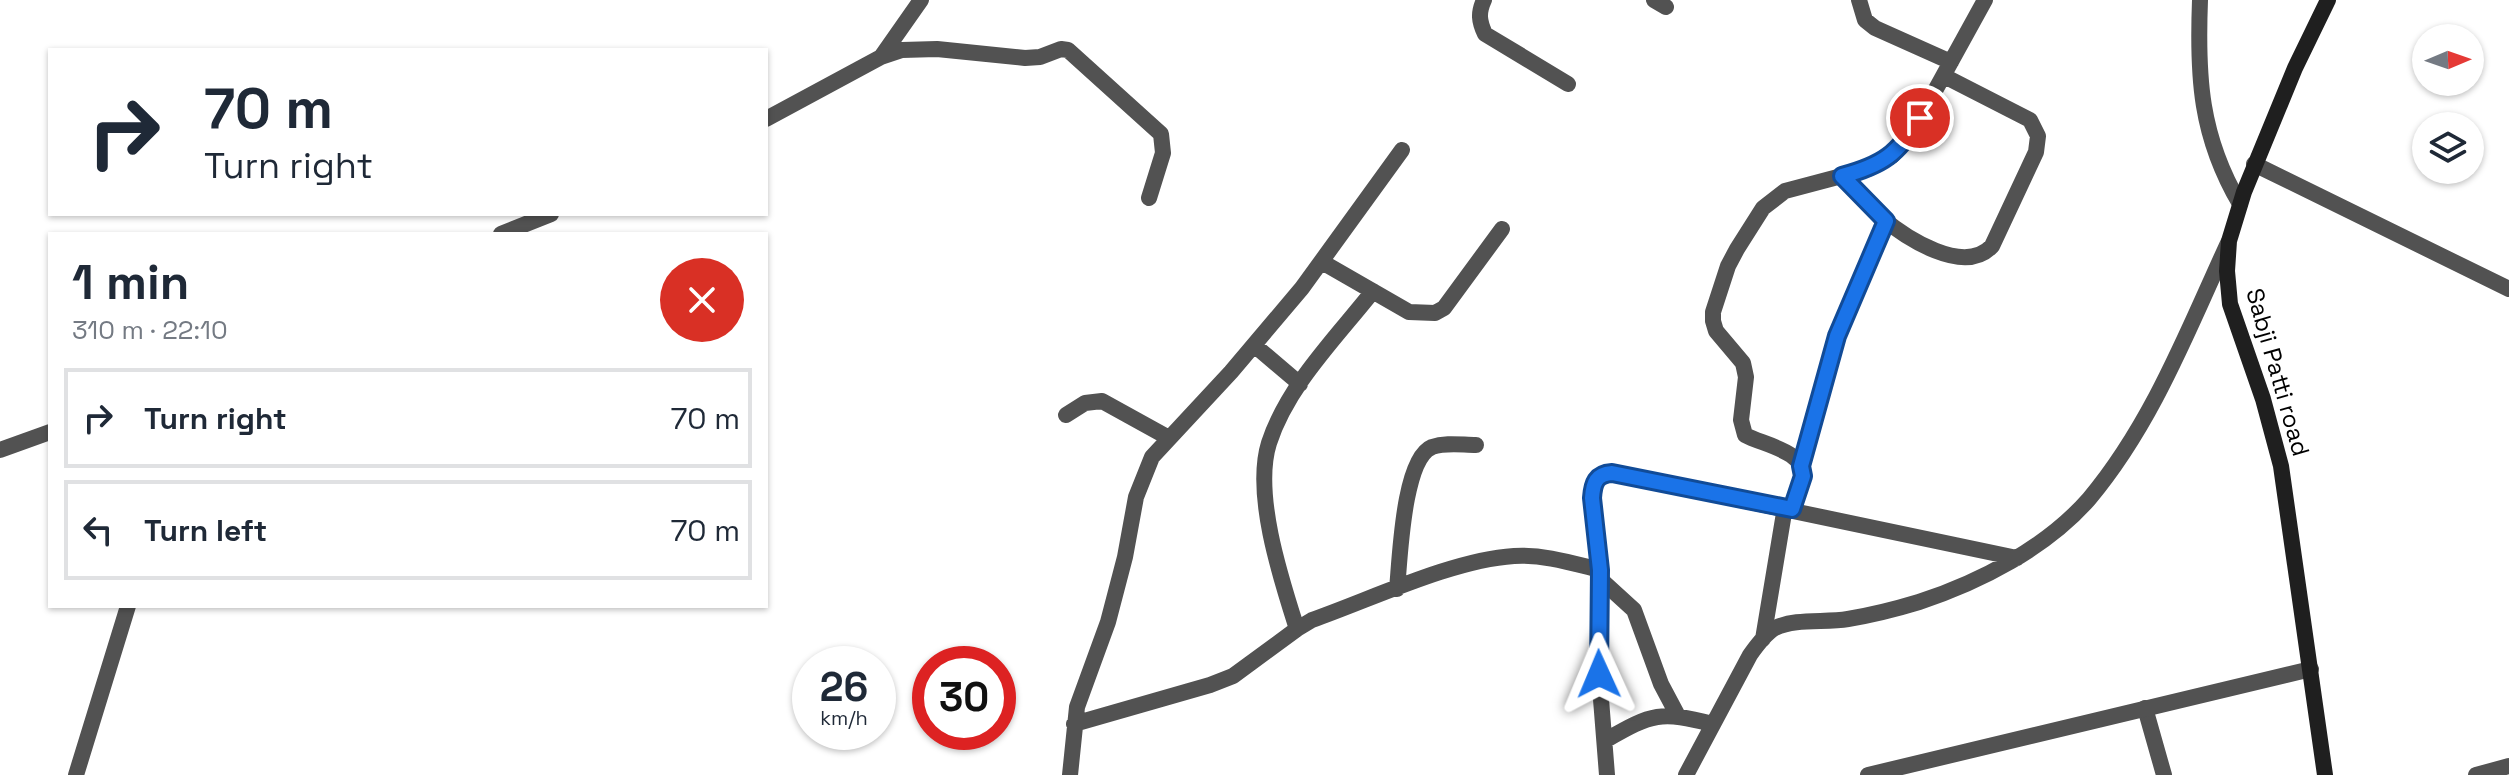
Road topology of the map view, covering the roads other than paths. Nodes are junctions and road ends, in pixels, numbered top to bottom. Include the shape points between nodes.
1 (921, 0) edge
2 (1484, 0) edge
3 (1859, 0) edge
4 (1985, 0) edge
5 (2200, 0) edge
6 (2328, 0) edge
7 (881, 57) junction
8 (1947, 69) junction
9 (1568, 84) dead end
10 (768, 118) edge
11 (1402, 150) dead end
12 (2254, 164) junction
13 (1842, 176) junction
14 (1149, 198) dead end
15 (2240, 204) junction
16 (546, 216) edge
17 (1886, 221) junction
18 (1502, 229) dead end
19 (506, 232) edge
20 (2229, 241) junction
21 (1322, 262) junction
22 (2509, 289) edge
23 (1373, 291) junction
24 (1254, 345) junction
25 (1300, 384) junction
26 (1066, 415) dead end
27 (48, 433) edge
28 (1169, 438) junction
29 (1476, 445) dead end
30 (0, 450) edge
31 (1801, 466) junction
32 (1788, 508) junction
33 (2017, 558) junction
34 (1600, 574) junction
35 (1397, 589) junction
36 (127, 608) edge
37 (1297, 629) junction
38 (1763, 639) junction
39 (2311, 669) junction
40 (2145, 708) junction
41 (1678, 716) junction
42 (1074, 724) junction
43 (1713, 724) junction
44 (1606, 740) junction
45 (2509, 766) edge
46 (76, 775) edge
47 (1070, 775) edge
48 (1607, 775) edge
49 (1686, 775) edge
50 (1868, 775) edge
51 (2164, 775) edge
52 (2325, 775) edge
53 (2476, 775) edge

1 - 7 street
2 - 9 street via 1479,10 1485,34
3 - 8 street via 1865,20 1875,28
4 - 8 street
5 - 15 street via 2202,101 2212,148
6 - 12 main road, Sabji Patti road
7 - 10 street
7 - 14 street via 919,49 1025,58 1061,49 1073,53 1161,134 1163,153
8 - 13 street via 1892,156
8 - 17 street via 2030,120 2038,136 2036,152 1984,254 1947,254
11 - 21 street
12 - 15 main road, Sabji Patti road
12 - 22 street
13 - 17 street
13 - 31 street via 1785,191 1763,208 1728,266 1713,312 1716,331 1743,363 1745,435 1790,454
15 - 20 main road, Sabji Patti road
16 - 19 street
17 - 31 street via 1837,336
18 - 23 street via 1435,313 1409,312
20 - 33 street via 2164,382 2123,452 2088,500
20 - 39 main road, Sabji Patti road via 2230,304 2281,466
21 - 23 street
21 - 24 street
23 - 25 street
24 - 25 street
24 - 28 street
25 - 37 street via 1269,443 1265,464 1272,541
26 - 28 street via 1085,403 1102,401
27 - 30 street
28 - 42 street via 1152,457 1136,497 1117,591
29 - 35 street via 1447,444 1420,457 1409,488
31 - 32 street via 1803,476
32 - 33 street
32 - 34 street via 1603,473 1593,487
32 - 38 street
33 - 38 street via 1920,601 1847,619 1775,628
34 - 35 street via 1567,562 1515,556 1457,567
34 - 41 street via 1634,610
34 - 44 street via 1599,674
35 - 37 street
36 - 46 street
37 - 42 street via 1233,676
38 - 43 street
39 - 40 street
39 - 52 main road, Sabji Patti road
40 - 50 street
40 - 51 street
41 - 43 street
41 - 44 street via 1640,720
42 - 47 street
43 - 49 street
44 - 48 street
45 - 53 street

